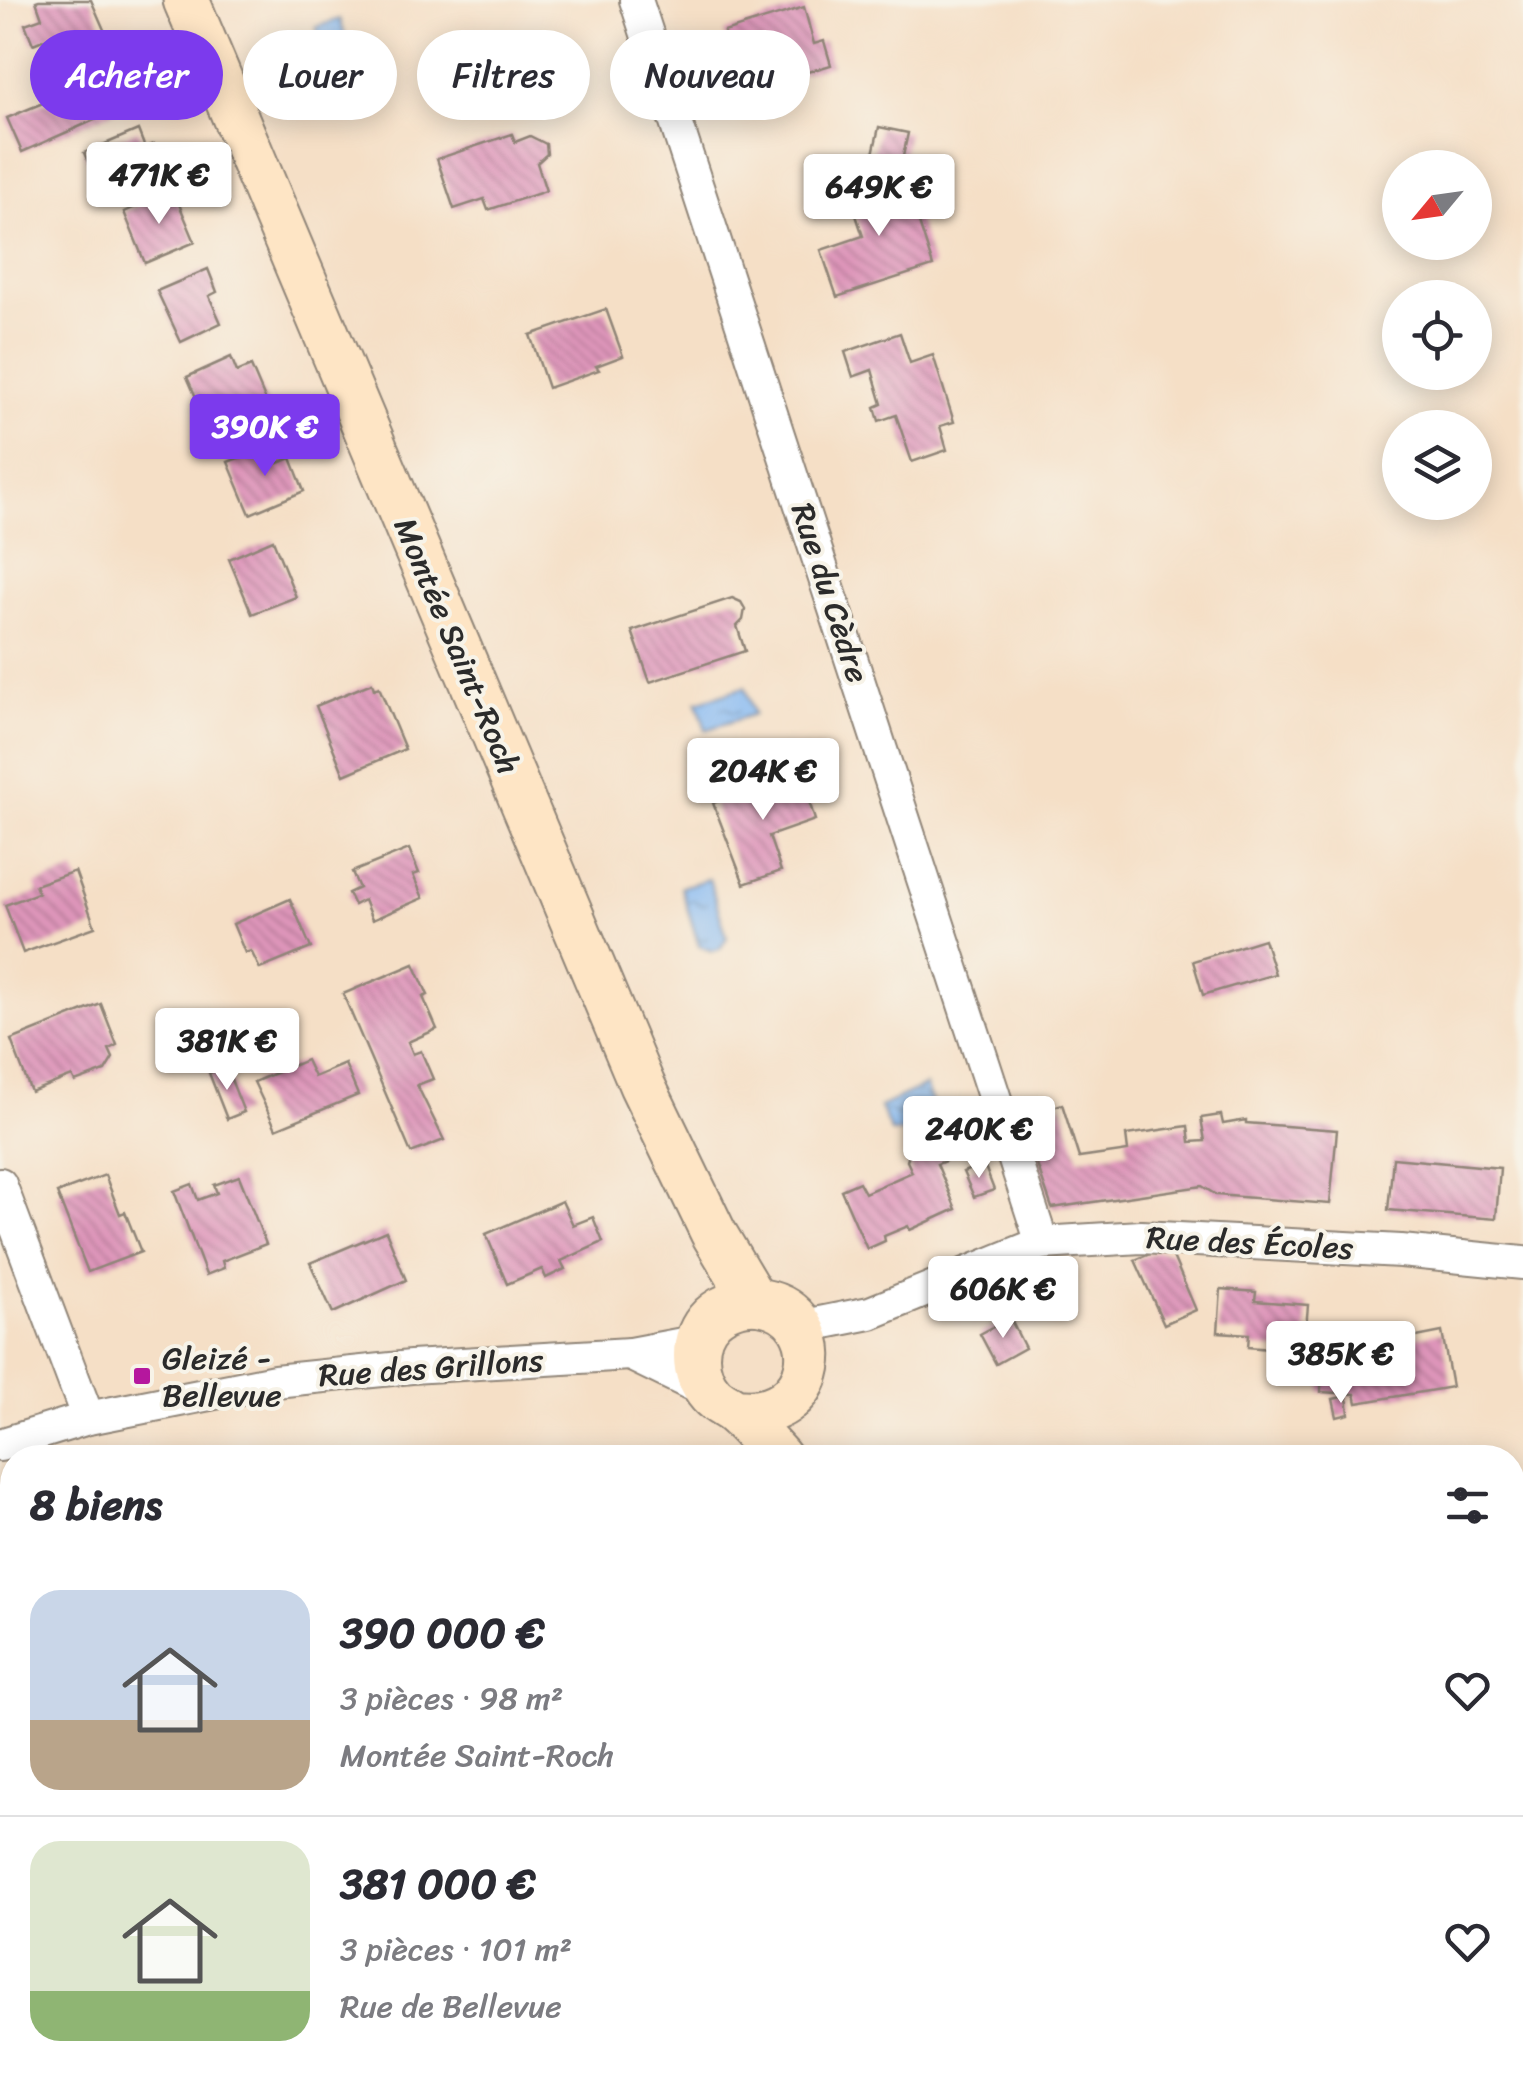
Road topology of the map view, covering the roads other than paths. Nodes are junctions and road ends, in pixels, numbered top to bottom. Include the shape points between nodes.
1 (186, 0) edge
2 (636, 0) edge
3 (0, 1184) edge
4 (1042, 1243) junction
5 (1523, 1263) edge
6 (725, 1317) junction
7 (630, 1354) junction
8 (799, 1365) junction
9 (721, 1402) junction
10 (88, 1418) junction
11 (0, 1445) edge
12 (766, 1445) edge
13 (805, 1445) edge

1 - 6 main road, Montée Saint-Roch via 642,1085 713,1232
2 - 4 street, Rue du Cèdre
3 - 10 street
4 - 5 street, Rue des Écoles via 1141,1237
4 - 8 street, Rue des Écoles via 870,1313
6 - 7 street, Rue des Grillons
6 - 8 main road via 772,1304 788,1314
6 - 9 main road via 696,1358 699,1376
7 - 9 street
7 - 10 street, Rue des Grillons via 275,1381
8 - 9 main road via 771,1411 752,1414
8 - 13 main road
9 - 12 main road
10 - 11 street, Rue des Grillons

